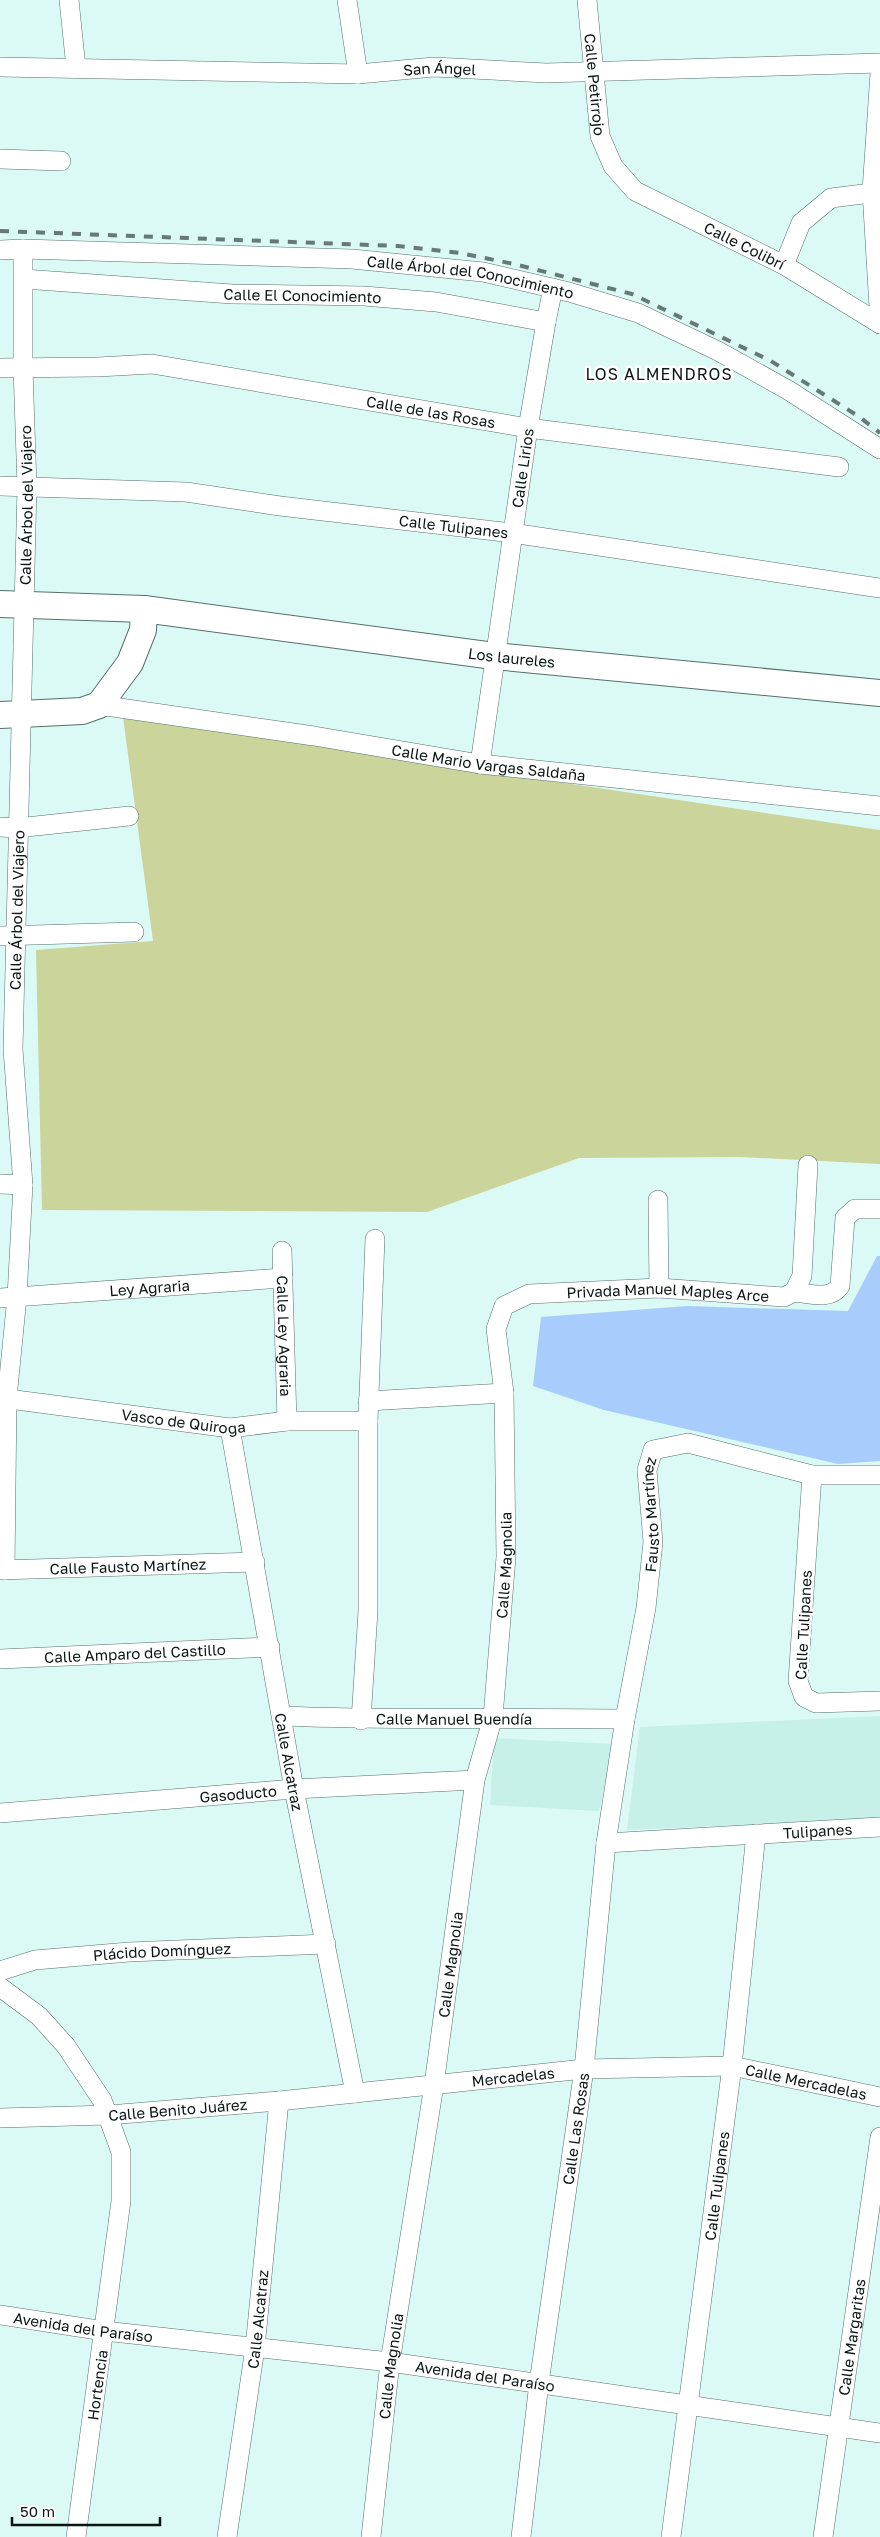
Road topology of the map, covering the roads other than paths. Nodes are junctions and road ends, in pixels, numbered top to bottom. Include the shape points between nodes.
1 (69, 0) edge
2 (347, 0) edge
3 (587, 0) edge
4 (880, 63) edge
5 (0, 67) edge
6 (76, 68) junction
7 (592, 70) junction
8 (880, 73) edge
9 (358, 74) junction
10 (0, 159) edge
11 (61, 161) dead end
12 (612, 166) joint
13 (876, 191) edge
14 (23, 248) junction
15 (0, 250) edge
16 (784, 265) junction
17 (24, 280) junction
18 (553, 288) junction
19 (880, 314) edge
20 (546, 322) junction
21 (880, 324) edge
22 (0, 368) edge
23 (22, 368) junction
24 (528, 428) junction
25 (880, 449) edge
26 (840, 467) dead end
27 (0, 486) edge
28 (27, 487) junction
29 (512, 533) junction
30 (880, 588) edge
31 (11, 604) edge
32 (144, 609) junction
33 (494, 656) junction
34 (880, 693) edge
35 (98, 705) junction
36 (10, 716) edge
37 (480, 764) junction
38 (880, 806) edge
39 (128, 816) dead end
40 (9, 827) edge
41 (134, 932) dead end
42 (8, 936) edge
43 (7, 1049) edge
44 (808, 1165) dead end
45 (0, 1184) edge
46 (23, 1185) junction
47 (658, 1200) dead end
48 (880, 1209) edge
49 (375, 1239) dead end
50 (282, 1251) dead end
51 (283, 1278) junction
52 (659, 1288) junction
53 (794, 1292) junction
54 (8, 1297) edge
55 (504, 1393) junction
56 (3, 1398) edge
57 (368, 1401) junction
58 (288, 1421) junction
59 (368, 1421) junction
60 (230, 1428) junction
61 (3, 1450) edge
62 (812, 1475) junction
63 (880, 1475) edge
64 (255, 1562) junction
65 (2, 1570) edge
66 (270, 1647) junction
67 (0, 1659) edge
68 (880, 1701) edge
69 (283, 1716) junction
70 (493, 1717) junction
71 (625, 1719) junction
72 (361, 1720) junction
73 (476, 1780) junction
74 (294, 1789) junction
75 (0, 1813) edge
76 (880, 1827) edge
77 (756, 1834) junction
78 (606, 1844) junction
79 (326, 1944) junction
80 (0, 1971) edge
81 (0, 1987) edge
82 (732, 2066) junction
83 (584, 2069) junction
84 (434, 2085) junction
85 (355, 2093) junction
86 (880, 2097) edge
87 (279, 2101) junction
88 (109, 2115) junction
89 (0, 2118) edge
90 (880, 2137) edge
91 (0, 2315) edge
92 (104, 2331) junction
93 (255, 2348) junction
94 (390, 2362) junction
95 (539, 2383) junction
96 (689, 2407) junction
97 (840, 2427) junction
98 (880, 2432) edge
99 (76, 2537) edge
100 (227, 2537) edge
101 (371, 2537) edge
102 (521, 2537) edge
103 (671, 2537) edge
104 (823, 2537) edge

1 - 6 street
2 - 9 street
3 - 7 street, Calle Petirrojo
4 - 7 street, San Ángel
5 - 6 street, San Ángel
6 - 9 street, San Ángel
7 - 9 street, San Ángel via 546,73 434,67
7 - 12 street, Calle Petirrojo via 600,136
8 - 13 street, Calle Colibrí
10 - 11 street
12 - 16 street, Calle Colibrí via 635,191
13 - 16 street via 831,198 801,224
13 - 19 street, Calle Colibrí
14 - 15 street, Calle Árbol del Conocimiento
14 - 17 street, Calle Árbol del Viajero
14 - 18 street, Calle Árbol del Conocimiento via 352,259 483,272
16 - 21 street, Calle Colibrí
17 - 20 street, Calle El Conocimiento via 232,294 306,294 418,301
17 - 23 street, Calle Árbol del Viajero
18 - 20 street
18 - 25 street, Calle Árbol del Conocimiento via 638,313 718,351 788,390
19 - 21 street, Calle Colibrí
20 - 24 street, Calle Lirios
22 - 23 street, Calle de las Rosas
23 - 24 street, Calle de las Rosas via 152,364
23 - 28 street, Calle Árbol del Viajero
24 - 26 street, Calle de las Rosas
24 - 29 street, Calle Lirios
27 - 28 street, Calle Tulipanes
28 - 29 street, Calle Tulipanes via 186,492
28 - 31 street, Calle Árbol del Viajero
29 - 30 street, Calle Tulipanes
29 - 33 street, Calle Lirios
31 - 32 street, Los laureles
31 - 36 street, Calle Árbol del Viajero
32 - 33 street, Los laureles
32 - 35 street via 142,630 130,663
33 - 34 street, Los laureles
33 - 37 street, Calle Lirios
35 - 36 street via 82,710
35 - 37 street, Calle Mario Vargas Saldaña
36 - 40 street, Calle Árbol del Viajero
37 - 38 street, Calle Mario Vargas Saldaña
39 - 40 street
40 - 42 street, Calle Árbol del Viajero
41 - 42 street
42 - 43 street, Calle Árbol del Viajero
43 - 46 street, Calle Árbol del Viajero
44 - 53 street via 802,1276
45 - 46 street
46 - 54 street, Calle Árbol del Viajero
47 - 52 street
48 - 53 street, Privada Manuel Maples Arce via 855,1209 845,1218 840,1286 836,1293
49 - 57 street
50 - 51 street, Calle Ley Agraria
51 - 54 street, Ley Agraria
51 - 58 street, Calle Ley Agraria
52 - 53 street, Privada Manuel Maples Arce via 784,1297
52 - 55 street, Privada Manuel Maples Arce via 529,1294 504,1306 496,1329
54 - 56 street, Calle Árbol del Viajero
55 - 57 street
55 - 70 street, Calle Magnolia via 506,1557
56 - 60 street, Vasco de Quiroga
56 - 61 street, Calle Árbol del Viajero
57 - 59 street
58 - 59 street, Vasco de Quiroga
58 - 60 street, Vasco de Quiroga
59 - 72 street via 368,1611
60 - 64 street, Calle Alcatraz
61 - 65 street, Calle Árbol del Viajero
62 - 63 street, Fausto Martínez
62 - 68 street, Calle Tulipanes via 798,1681 804,1696 816,1702
62 - 71 street, Fausto Martínez via 688,1443 653,1450 647,1470 653,1542 647,1599
64 - 65 street, Calle Fausto Martínez
64 - 66 street, Calle Alcatraz
66 - 67 street, Calle Amparo del Castillo
66 - 69 street, Calle Alcatraz
69 - 72 street, Calle Manuel Buendía
69 - 74 street, Calle Alcatraz
70 - 71 street, Calle Manuel Buendía
70 - 72 street, Calle Manuel Buendía
70 - 73 street, Calle Magnolia
71 - 78 street, Calle Las Rosas
73 - 74 street, Gasoducto
73 - 84 street, Calle Magnolia
74 - 75 street, Gasoducto
74 - 79 street, Calle Alcatraz
76 - 77 street, Tulipanes
77 - 78 street, Tulipanes
77 - 82 street, Calle Tulipanes
78 - 83 street, Calle Las Rosas
79 - 80 street, Plácido Domínguez via 129,1952 35,1960
79 - 85 street, Calle Alcatraz
81 - 88 street, Hortencia via 39,2016 66,2046
82 - 83 street, Mercadelas
82 - 86 street, Calle Mercadelas
82 - 96 street, Calle Tulipanes
83 - 84 street, Mercadelas
83 - 95 street, Calle Las Rosas
84 - 85 street, Mercadelas
84 - 94 street, Calle Magnolia
85 - 87 street, Calle Benito Juárez
87 - 88 street, Calle Benito Juárez
87 - 93 street, Calle Alcatraz
88 - 89 street, Calle Benito Juárez
88 - 92 street, Hortencia via 121,2152 121,2201
90 - 97 street, Calle Margaritas
91 - 92 street, Avenida del Paraíso
92 - 93 street, Avenida del Paraíso
92 - 99 street, Hortencia
93 - 94 street, Avenida del Paraíso
93 - 100 street, Calle Alcatraz
94 - 95 street, Avenida del Paraíso
94 - 101 street, Calle Magnolia
95 - 96 street, Avenida del Paraíso
95 - 102 street, Calle Las Rosas
96 - 97 street, Avenida del Paraíso
96 - 103 street, Calle Tulipanes
97 - 98 street, Avenida del Paraíso
97 - 104 street, Calle Margaritas

